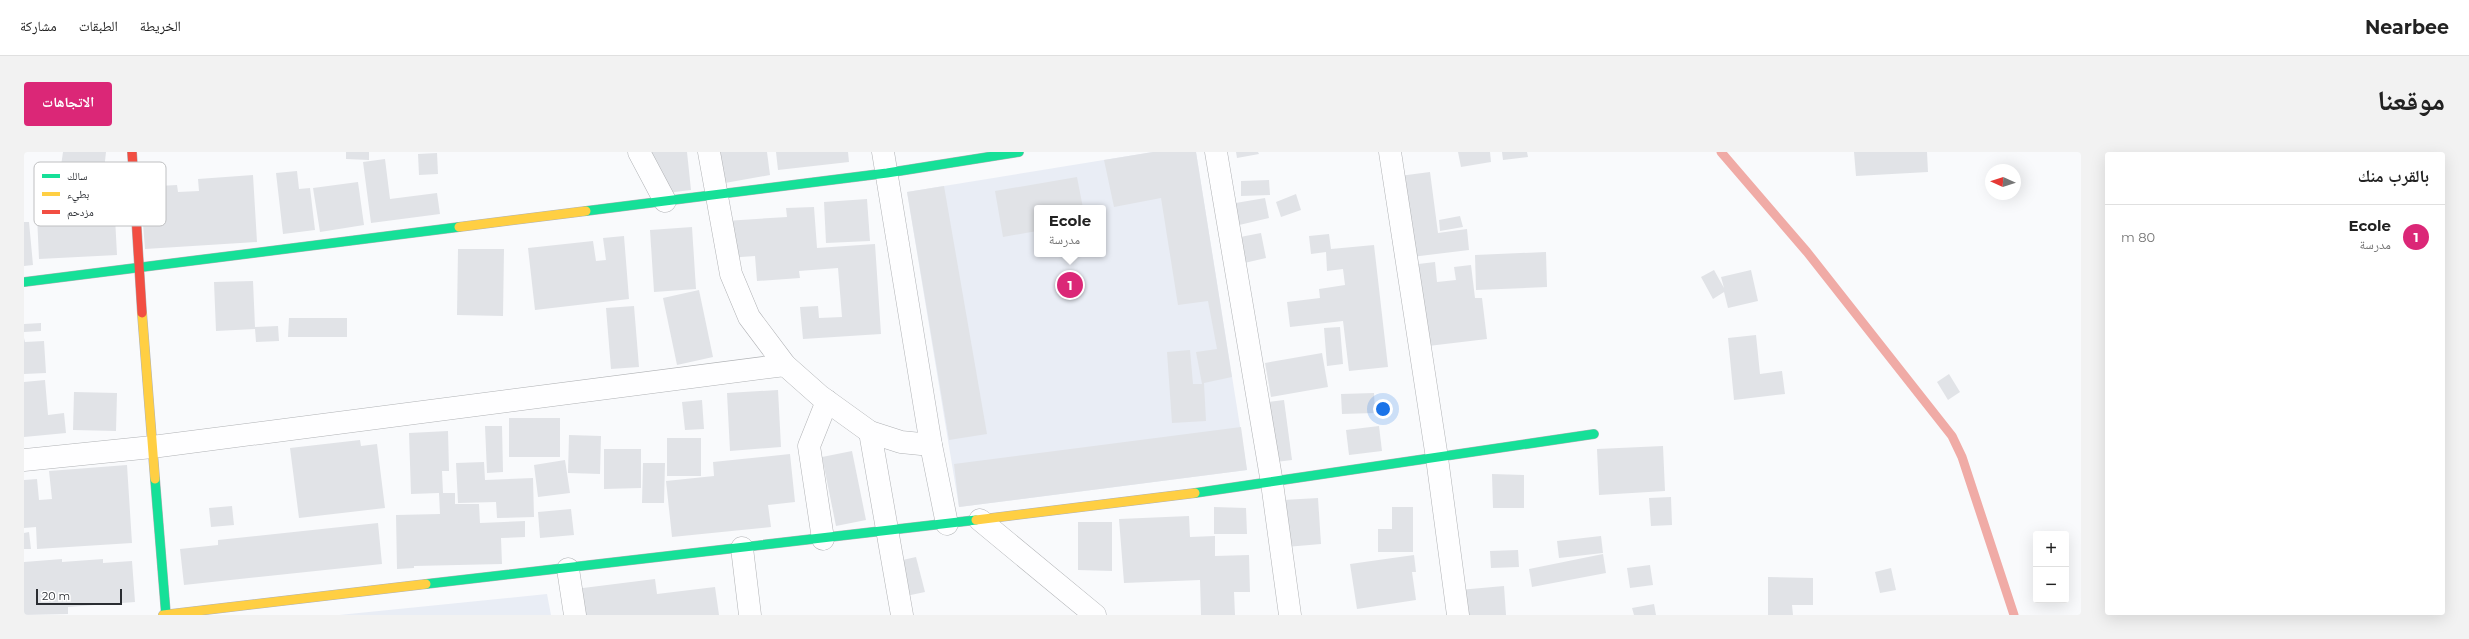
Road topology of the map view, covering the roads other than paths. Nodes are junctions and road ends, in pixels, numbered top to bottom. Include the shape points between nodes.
1 (132, 152) edge
2 (640, 152) edge
3 (709, 152) edge
4 (1019, 152) edge
5 (1216, 152) edge
6 (1390, 152) edge
7 (133, 162) edge
8 (885, 162) edge
9 (716, 195) junction
10 (665, 201) junction
11 (136, 226) edge
12 (138, 268) junction
13 (24, 282) edge
14 (785, 365) junction
15 (827, 401) junction
16 (870, 432) junction
17 (1594, 434) dead end
18 (931, 445) junction
19 (152, 447) junction
20 (1437, 458) junction
21 (24, 460) edge
22 (1272, 483) junction
23 (980, 520) junction
24 (947, 524) junction
25 (886, 531) junction
26 (823, 539) junction
27 (742, 548) junction
28 (568, 569) junction
29 (1087, 612) edge
30 (165, 615) edge
31 (575, 615) edge
32 (750, 615) edge
33 (902, 615) edge
34 (1290, 615) edge
35 (1458, 615) edge

1 - 7 street
2 - 10 street
3 - 9 street
4 - 8 street
5 - 22 street
6 - 20 street
8 - 9 street
8 - 18 street
9 - 10 street
9 - 14 street via 731,274 749,317
10 - 12 street
11 - 12 street
12 - 13 street
12 - 19 street
14 - 15 street
14 - 19 street
15 - 16 street
15 - 26 street via 809,446
16 - 18 street via 901,442
16 - 25 street
17 - 20 street
18 - 24 street
19 - 21 street
19 - 30 street
20 - 22 street
20 - 35 street
22 - 23 street
22 - 34 street
23 - 24 street
23 - 29 street
24 - 25 street
25 - 26 street
25 - 33 street
26 - 27 street
27 - 28 street
27 - 32 street
28 - 30 street
28 - 31 street

